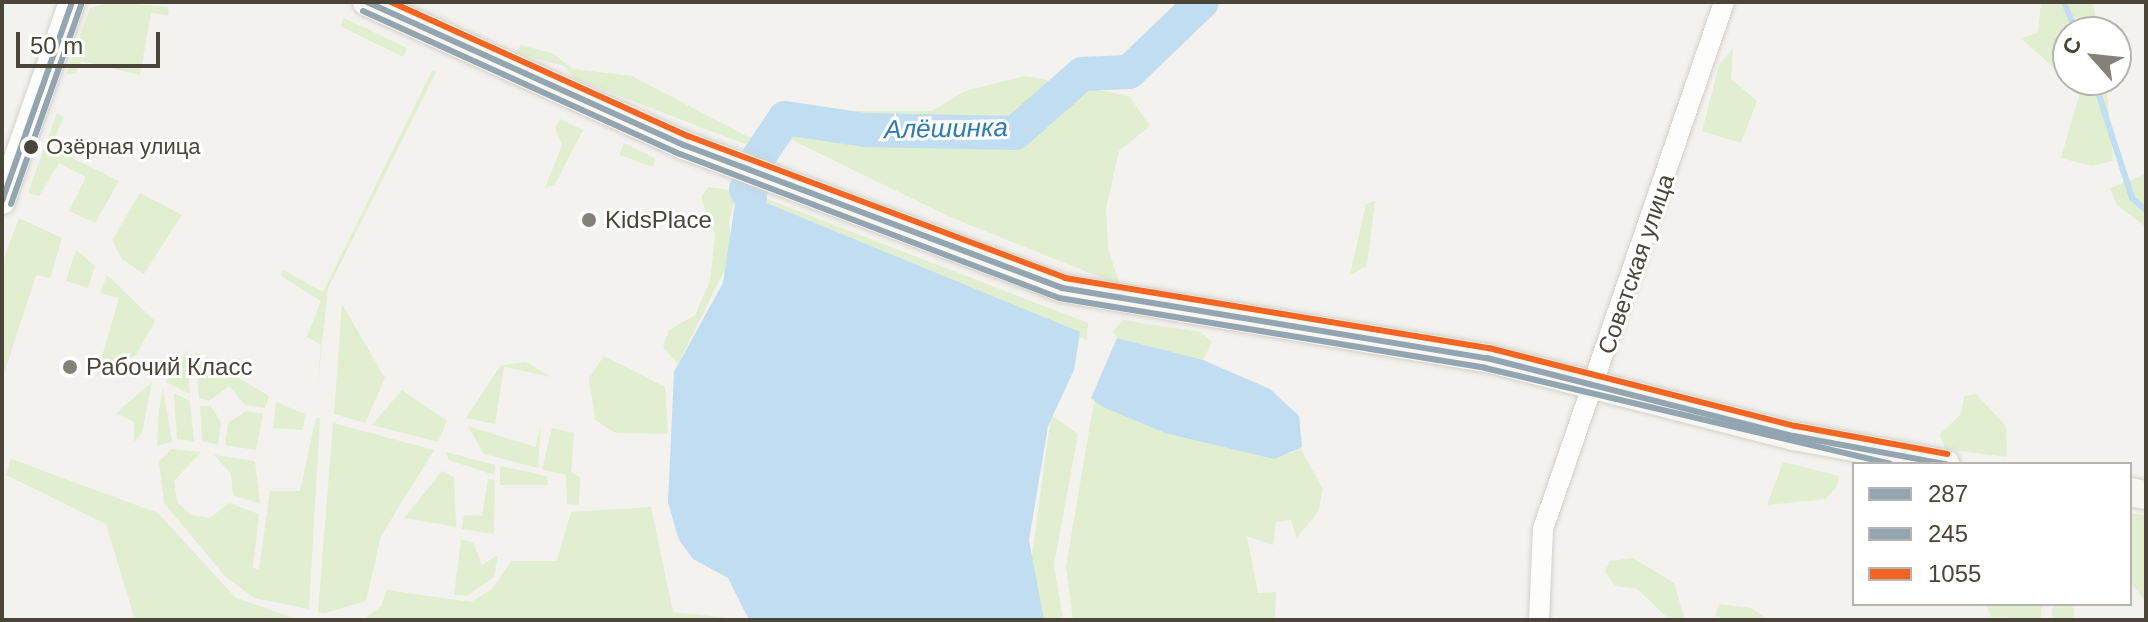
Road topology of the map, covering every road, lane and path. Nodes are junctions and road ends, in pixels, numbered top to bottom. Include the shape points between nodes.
1 (72, 2) edge
2 (367, 2) edge
3 (1724, 2) edge
4 (401, 9) edge
5 (2, 201) edge
6 (1595, 385) junction
7 (1934, 462) edge
8 (1539, 620) edge

1 - 5 street
2 - 4 main road
3 - 6 street, Советская улица
4 - 6 main road via 638,125 978,261 1120,303 1441,350
6 - 7 main road via 1794,436
6 - 8 street, Советская улица via 1543,529

